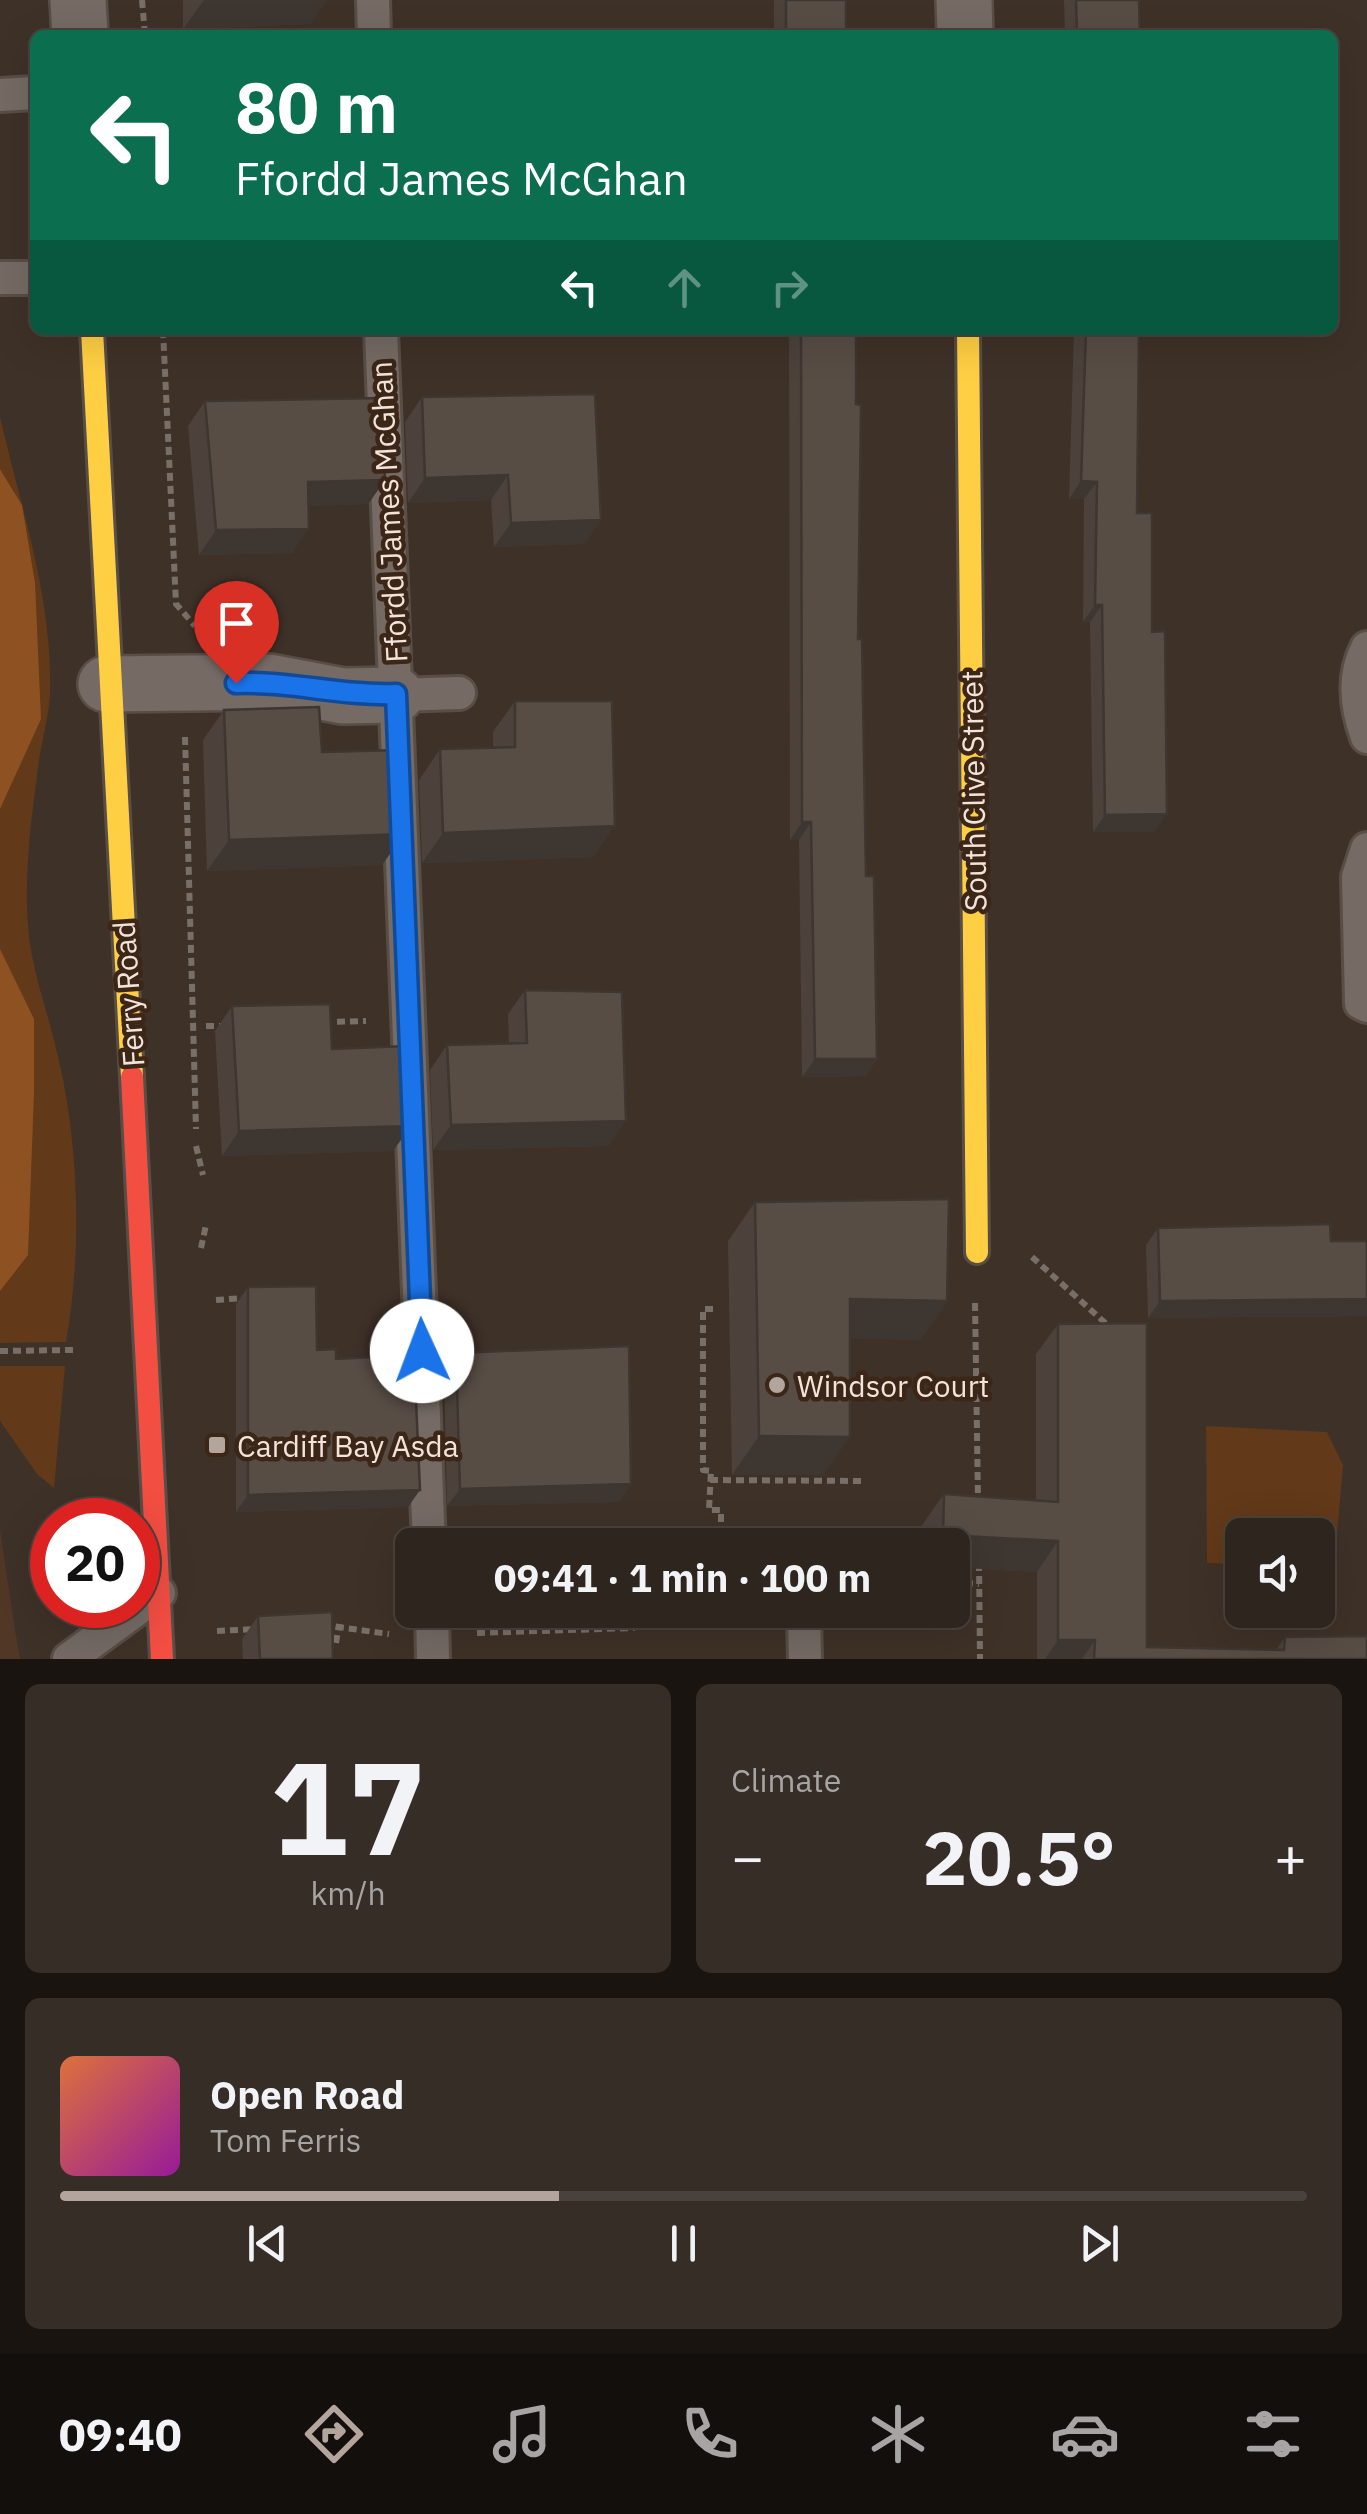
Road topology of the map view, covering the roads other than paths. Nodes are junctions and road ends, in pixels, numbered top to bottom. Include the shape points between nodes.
1 (78, 0) edge
2 (372, 0) edge
3 (964, 0) edge
4 (80, 30) edge
5 (374, 30) edge
6 (964, 30) edge
7 (30, 93) edge
8 (0, 94) edge
9 (0, 278) edge
10 (30, 278) edge
11 (92, 335) edge
12 (380, 335) edge
13 (968, 335) edge
14 (1367, 648) edge
15 (106, 684) junction
16 (458, 693) dead end
17 (396, 694) junction
18 (1367, 737) edge
19 (1367, 848) edge
20 (1367, 1006) edge
21 (977, 1252) road end
22 (156, 1498) edge
23 (428, 1528) edge
24 (160, 1594) edge
25 (112, 1628) edge
26 (432, 1628) edge
27 (804, 1628) edge
28 (69, 1659) edge
29 (162, 1659) edge
30 (433, 1659) edge
31 (806, 1659) edge

1 - 4 street
2 - 5 lane
3 - 6 street
7 - 8 lane
9 - 10 lane
11 - 15 street, Ferry Road
12 - 17 lane, Ffordd James McGhan
13 - 21 street, South Clive Street
14 - 18 lane via 1358,665 1357,710
15 - 17 street, Ffordd James McGhan via 269,682 343,696
15 - 22 street, Ferry Road via 140,1159
16 - 17 lane, Ffordd James McGhan
17 - 23 lane, Ffordd James McGhan
19 - 20 lane via 1358,877 1361,1003
24 - 29 street, Ferry Road
25 - 28 lane
26 - 30 lane
27 - 31 lane

